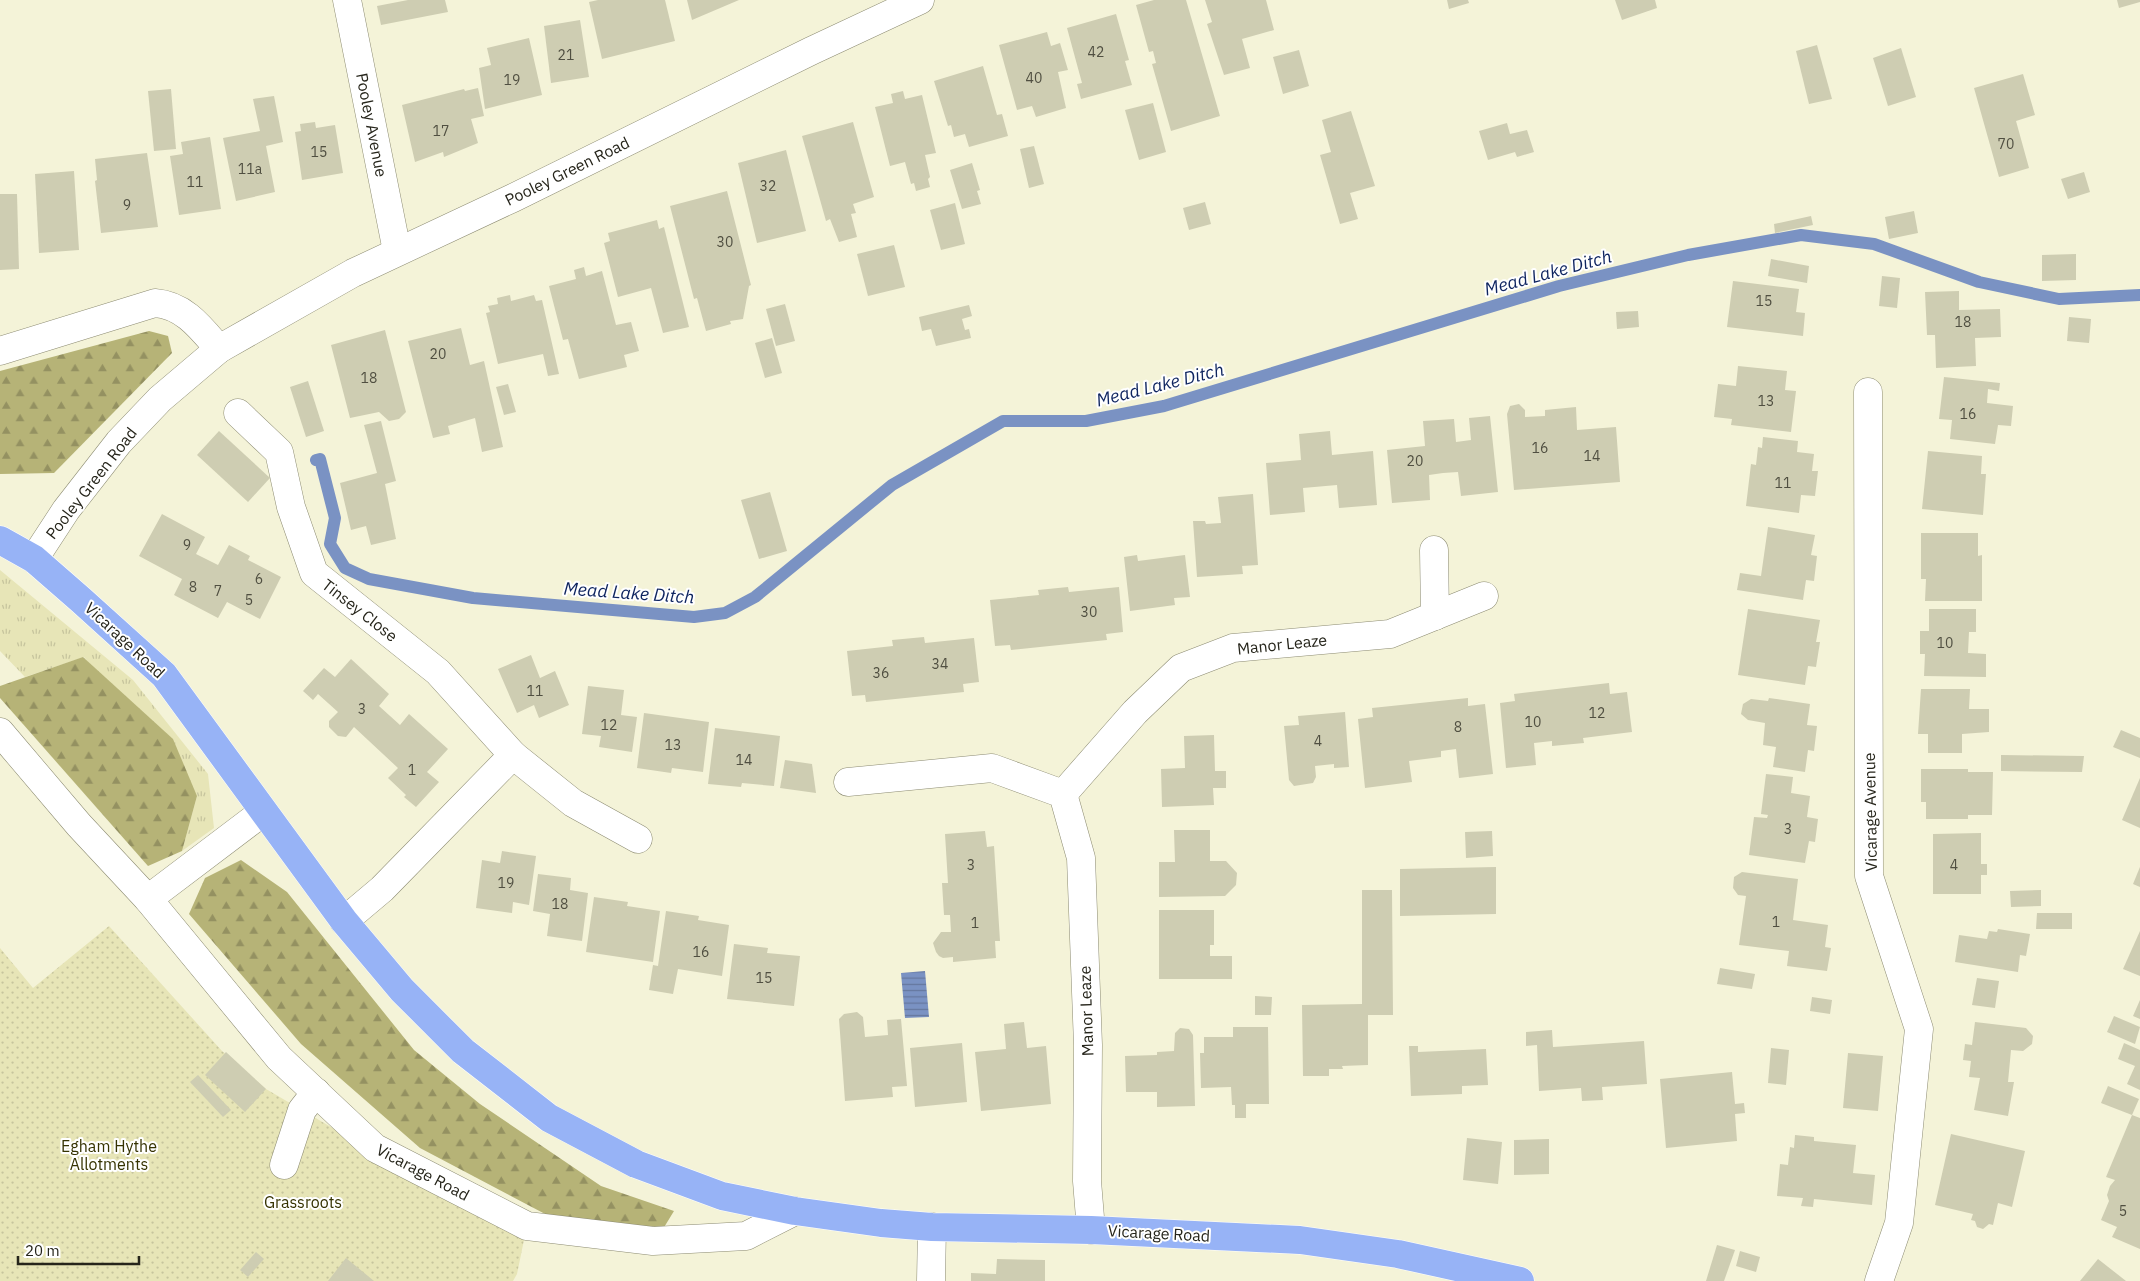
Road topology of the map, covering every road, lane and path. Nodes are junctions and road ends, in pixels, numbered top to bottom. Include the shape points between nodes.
1 (347, 0) edge
2 (920, 0) edge
3 (397, 251) junction
4 (219, 349) junction
5 (0, 352) edge
6 (1868, 392) dead end
7 (238, 413) dead end
8 (0, 540) edge
9 (1434, 550) dead end
10 (34, 560) junction
11 (1484, 596) dead end
12 (1435, 616) junction
13 (0, 732) edge
14 (513, 755) junction
15 (848, 782) dead end
16 (1063, 794) junction
17 (264, 812) junction
18 (638, 839) dead end
19 (148, 900) junction
20 (344, 921) junction
21 (316, 1092) junction
22 (284, 1165) dead end
23 (795, 1211) junction
24 (932, 1227) junction
25 (1091, 1230) junction
26 (931, 1281) edge
27 (1520, 1281) edge
28 (1879, 1281) edge

1 - 3 street, Pooley Avenue
2 - 3 street, Pooley Green Road
3 - 4 street, Pooley Green Road via 353,272
4 - 5 street via 183,312 169,304 154,303
4 - 10 street, Pooley Green Road via 160,399 119,442 66,510
6 - 28 street, Vicarage Avenue via 1869,876 1919,1029 1899,1223
7 - 14 street, Tinsey Close via 279,452 291,507 314,573 438,672
8 - 10 main road, Vicarage Road
9 - 12 street
10 - 17 main road, Vicarage Road via 164,675
11 - 12 street, Manor Leaze
12 - 16 street, Manor Leaze via 1390,634 1233,648 1181,668 1135,712
13 - 19 street, Vicarage Road
14 - 18 street, Tinsey Close via 573,803
14 - 20 street via 382,889
15 - 16 street via 992,768
16 - 25 street, Manor Leaze via 1082,858 1088,1045 1087,1181
17 - 19 street
17 - 20 main road, Vicarage Road
19 - 21 street, Vicarage Road via 279,1058
20 - 23 main road, Vicarage Road via 402,990 463,1051 549,1118 636,1164 722,1196
21 - 22 street via 302,1110
21 - 23 street, Vicarage Road via 375,1148 498,1218 527,1226 653,1241 746,1236
23 - 24 main road, Vicarage Road
24 - 25 main road, Vicarage Road
24 - 26 street
25 - 27 main road, Vicarage Road via 1300,1240 1398,1254

